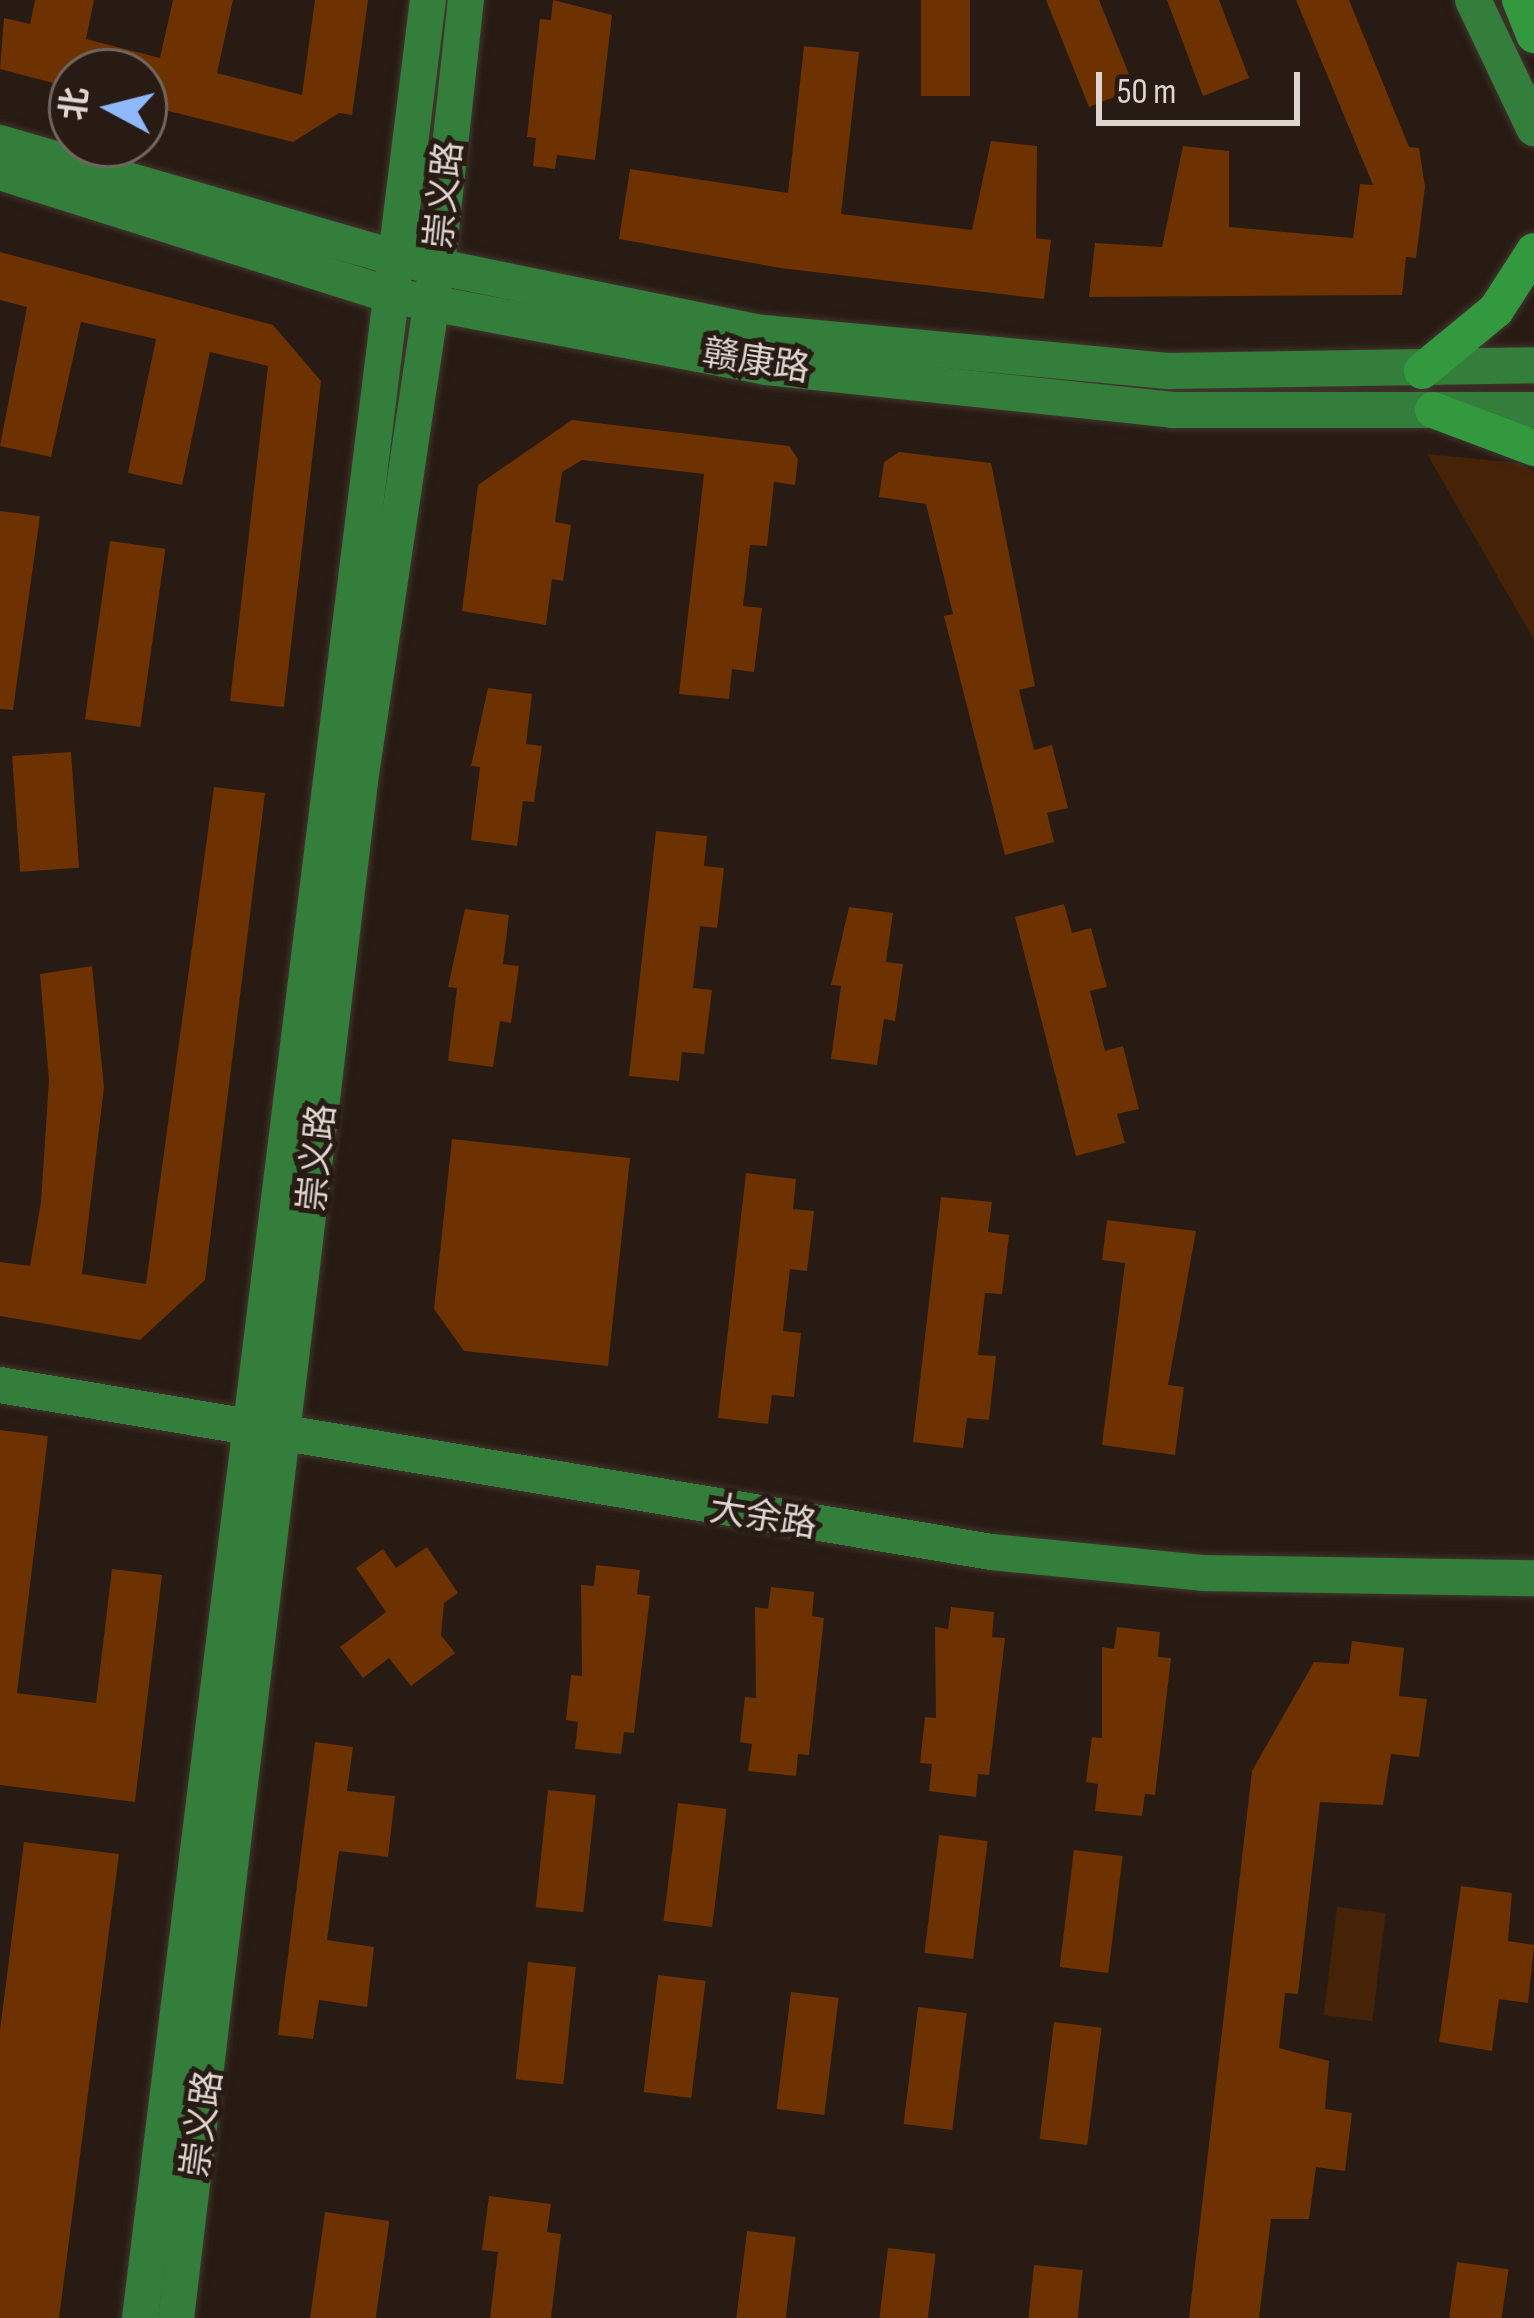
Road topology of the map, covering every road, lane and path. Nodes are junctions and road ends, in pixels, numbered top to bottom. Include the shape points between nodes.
1 (428, 0) edge
2 (466, 0) edge
3 (1473, 0) edge
4 (1520, 0) edge
5 (1534, 35) edge
6 (1534, 128) edge
7 (0, 143) edge
8 (0, 172) edge
9 (1534, 251) edge
10 (400, 259) junction
11 (437, 266) junction
12 (394, 296) junction
13 (430, 304) junction
14 (1534, 365) edge
15 (1421, 371) junction
16 (1433, 410) junction
17 (1534, 410) edge
18 (1534, 448) edge
19 (0, 1385) edge
20 (270, 1433) junction
21 (1534, 1577) edge
22 (140, 2318) edge
23 (176, 2318) edge

1 - 10 main road, 崇义路
2 - 11 main road, 崇义路
3 - 6 main road
4 - 5 main road
7 - 10 main road, 赣康路
8 - 12 main road, 赣康路
9 - 15 main road via 1496,310
10 - 11 main road, 赣康路
10 - 12 main road, 崇义路
11 - 13 main road, 崇义路
11 - 15 main road, 赣康路 via 755,332 1031,363
12 - 13 main road, 赣康路
12 - 20 main road, 崇义路
13 - 16 main road, 赣康路 via 766,367 1060,399 1172,410
13 - 20 main road, 崇义路
14 - 15 main road, 赣康路
16 - 17 main road, 赣康路
16 - 18 main road
19 - 20 main road, 大余路
20 - 21 main road, 大余路 via 992,1552 1202,1573
20 - 22 main road, 崇义路
20 - 23 main road, 崇义路

